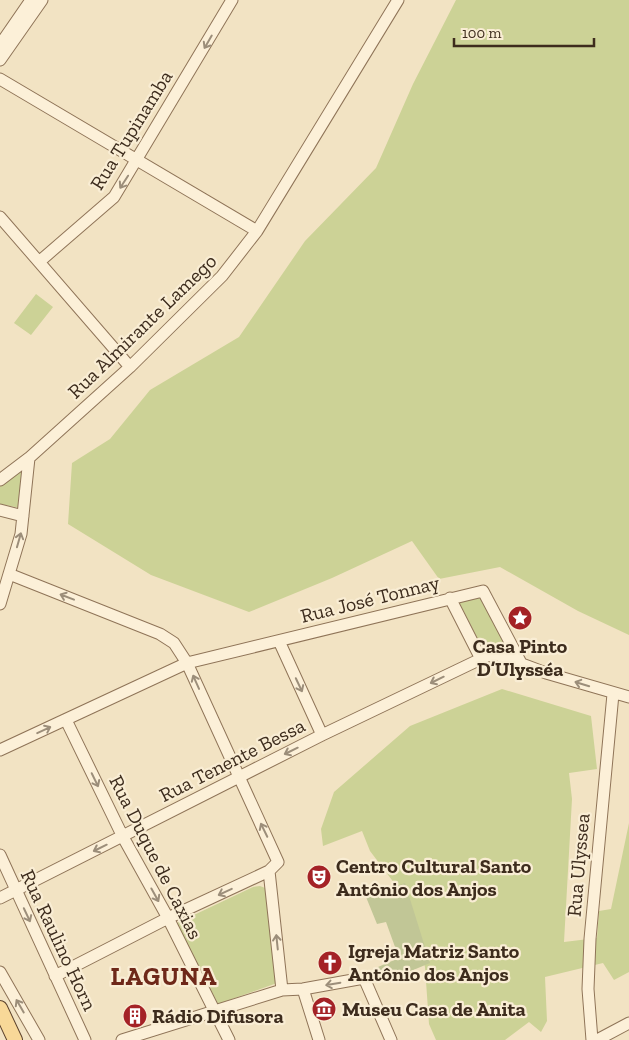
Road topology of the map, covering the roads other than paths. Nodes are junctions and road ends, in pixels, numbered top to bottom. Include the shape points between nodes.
1 (31, 0) edge
2 (42, 0) edge
3 (232, 0) edge
4 (398, 0) edge
5 (0, 45) edge
6 (0, 60) edge
7 (0, 80) edge
8 (138, 160) junction
9 (0, 217) edge
10 (257, 231) junction
11 (40, 261) junction
12 (130, 367) junction
13 (29, 458) junction
14 (0, 480) edge
15 (0, 510) edge
16 (23, 516) junction
17 (9, 574) junction
18 (450, 598) junction
19 (0, 604) edge
20 (279, 641) junction
21 (481, 658) junction
22 (187, 663) junction
23 (521, 663) junction
24 (613, 694) junction
25 (629, 697) edge
26 (66, 720) junction
27 (322, 736) junction
28 (0, 750) edge
29 (238, 777) junction
30 (122, 837) junction
31 (0, 855) edge
32 (269, 871) junction
33 (15, 890) junction
34 (0, 898) edge
35 (168, 918) junction
36 (0, 972) edge
37 (55, 976) junction
38 (303, 989) junction
39 (282, 990) junction
40 (0, 1008) edge
41 (213, 1011) junction
42 (629, 1023) edge
43 (0, 1027) edge
44 (6, 1040) edge
45 (15, 1040) edge
46 (39, 1040) edge
47 (85, 1040) edge
48 (122, 1040) edge
49 (229, 1040) edge
50 (319, 1040) edge
51 (391, 1040) edge
52 (592, 1040) edge
53 (596, 1040) edge

1 - 5 street
2 - 6 street
3 -> 8 street, Rua Tupinamba
4 - 10 street, Rua Almirante Lamego
7 - 8 street
8 - 10 street
8 -> 11 street, Rua Tupinamba via 105,207
9 - 11 street
10 - 12 street, Rua Almirante Lamego via 222,276
11 - 12 street
12 - 13 street, Rua Almirante Lamego
13 - 14 street, Rua Almirante Lamego
13 - 16 street
15 - 16 street
17 -> 16 street
17 - 19 street
22 -> 17 street via 174,643 160,634
18 - 20 street, Rua José Tonnay
18 - 21 street
18 - 23 street, Rua José Tonnay via 483,591
20 - 22 street, Rua José Tonnay
20 -> 27 street
21 - 23 street via 492,655
21 -> 27 street, Rua Tenente Bessa
22 - 26 street, Rua José Tonnay
29 -> 22 street
24 -> 23 street
24 - 25 street
24 - 52 street, Rua Ulyssea via 590,939 588,989
28 -> 26 street, Rua José Tonnay
26 -> 30 street, Rua Duque de Caxias
27 -> 29 street, Rua Tenente Bessa
29 - 30 street, Rua Tenente Bessa
32 -> 29 street via 277,866 278,859
30 -> 33 street, Rua Tenente Bessa
30 -> 35 street, Rua Duque de Caxias
31 - 33 street, Rua Raulino Horn
32 -> 35 street
39 -> 32 street
33 - 34 street, Rua Tenente Bessa
33 -> 37 street, Rua Raulino Horn
35 - 37 street
35 - 41 street, Rua Duque de Caxias
46 -> 36 street
37 - 47 street, Rua Raulino Horn
38 - 39 street
38 - 50 street
51 -> 38 street via 364,978
39 - 41 street
40 - 45 main road
41 - 48 street
41 - 49 street, Rua Duque de Caxias
42 - 53 street
43 - 44 main road

